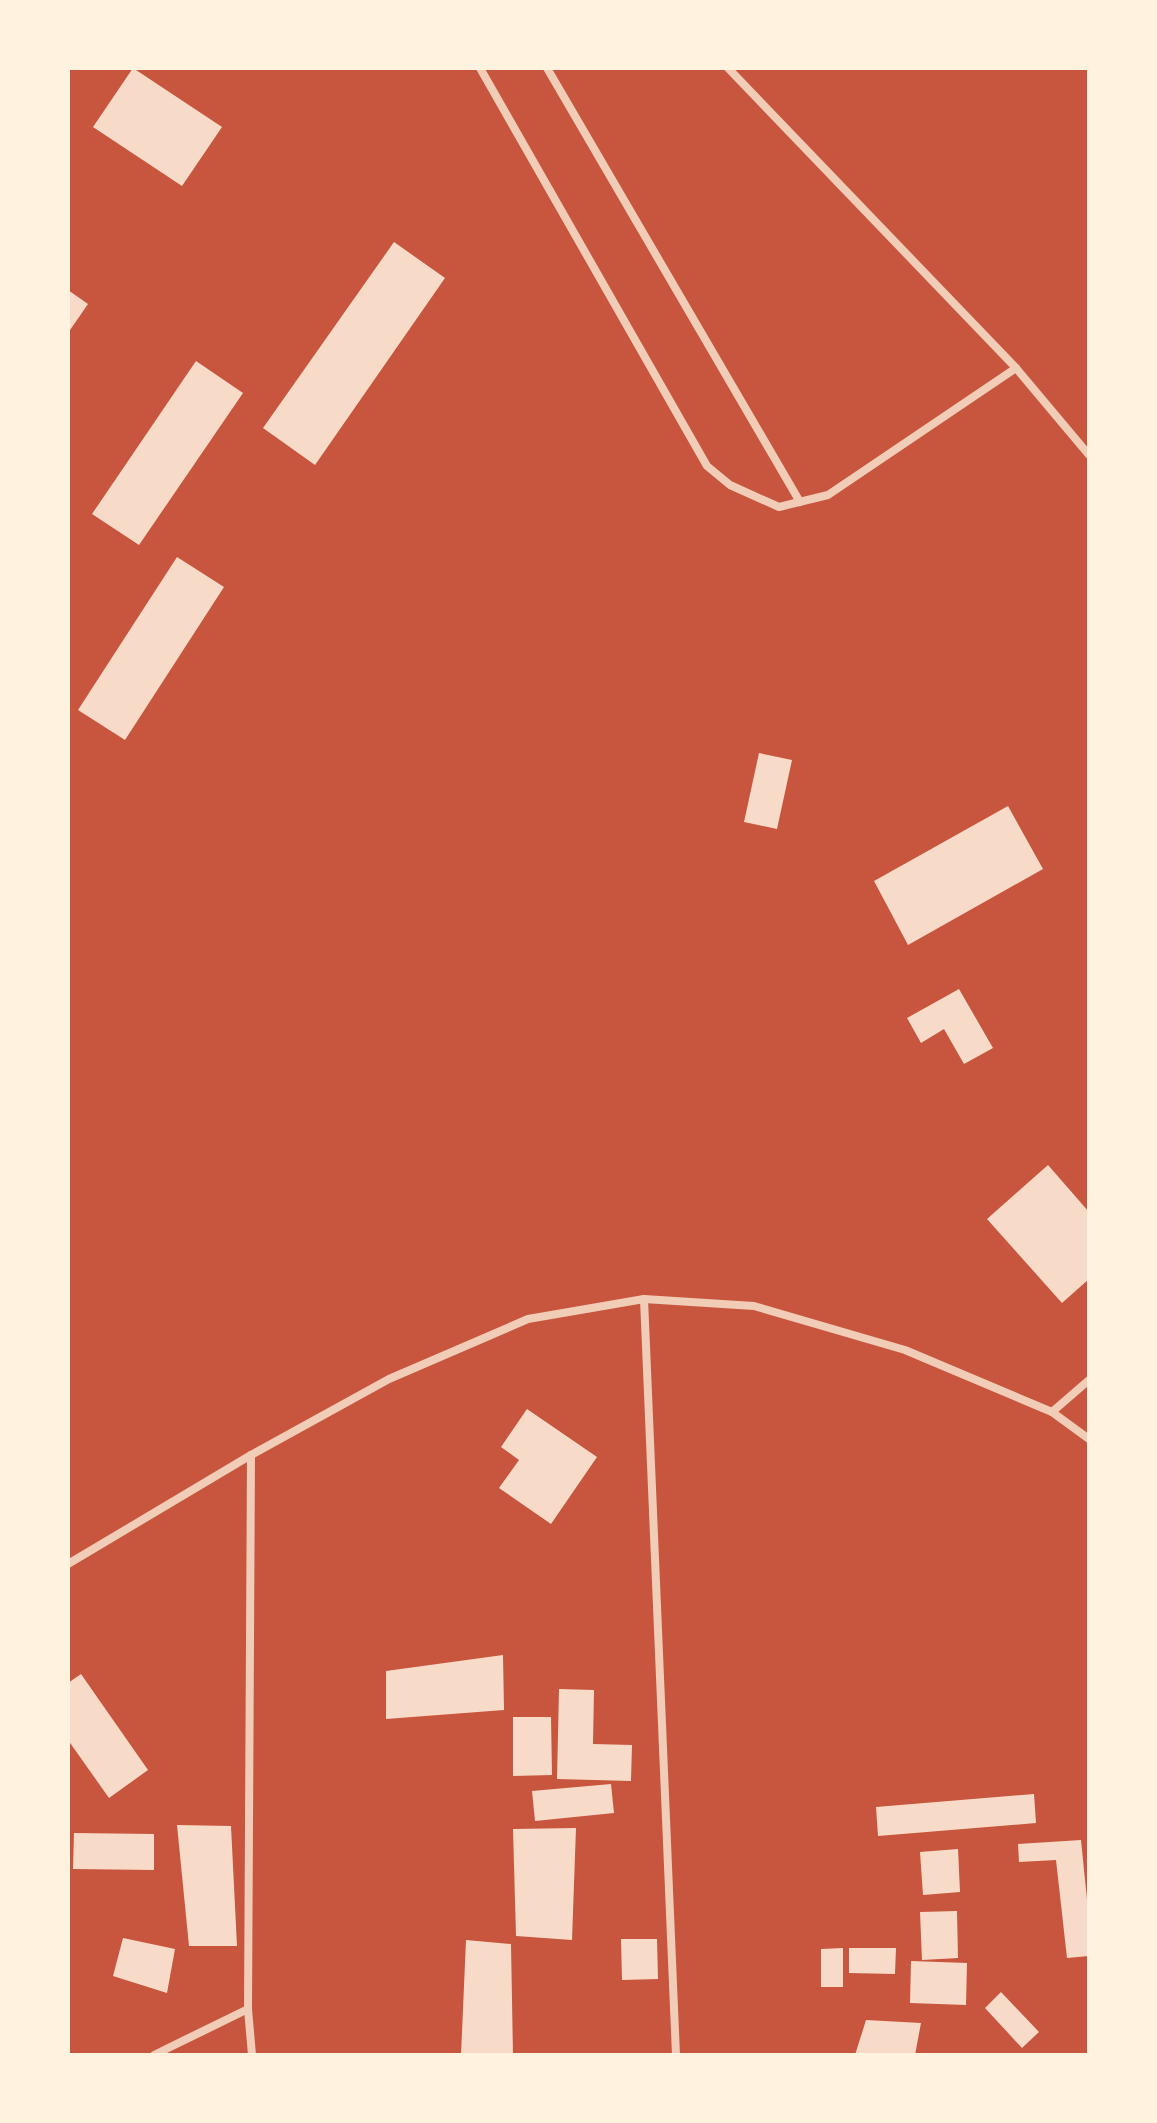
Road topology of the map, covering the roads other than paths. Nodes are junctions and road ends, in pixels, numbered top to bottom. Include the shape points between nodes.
1 (480, 68) edge
2 (547, 68) edge
3 (728, 68) edge
4 (1016, 368) junction
5 (1089, 455) edge
6 (800, 502) junction
7 (644, 1299) junction
8 (1089, 1380) edge
9 (1052, 1412) junction
10 (1089, 1439) edge
11 (251, 1455) junction
12 (68, 1564) edge
13 (248, 2009) junction
14 (154, 2055) edge
15 (252, 2055) edge
16 (676, 2055) edge

1 - 6 street via 707,466 730,485 779,507
2 - 6 street
3 - 4 street
4 - 5 street
4 - 6 street via 828,495
7 - 9 street via 754,1306 905,1350
7 - 11 street via 528,1319 389,1379
7 - 16 street
8 - 9 street
9 - 10 street
11 - 12 street
11 - 13 street
13 - 14 street
13 - 15 street

